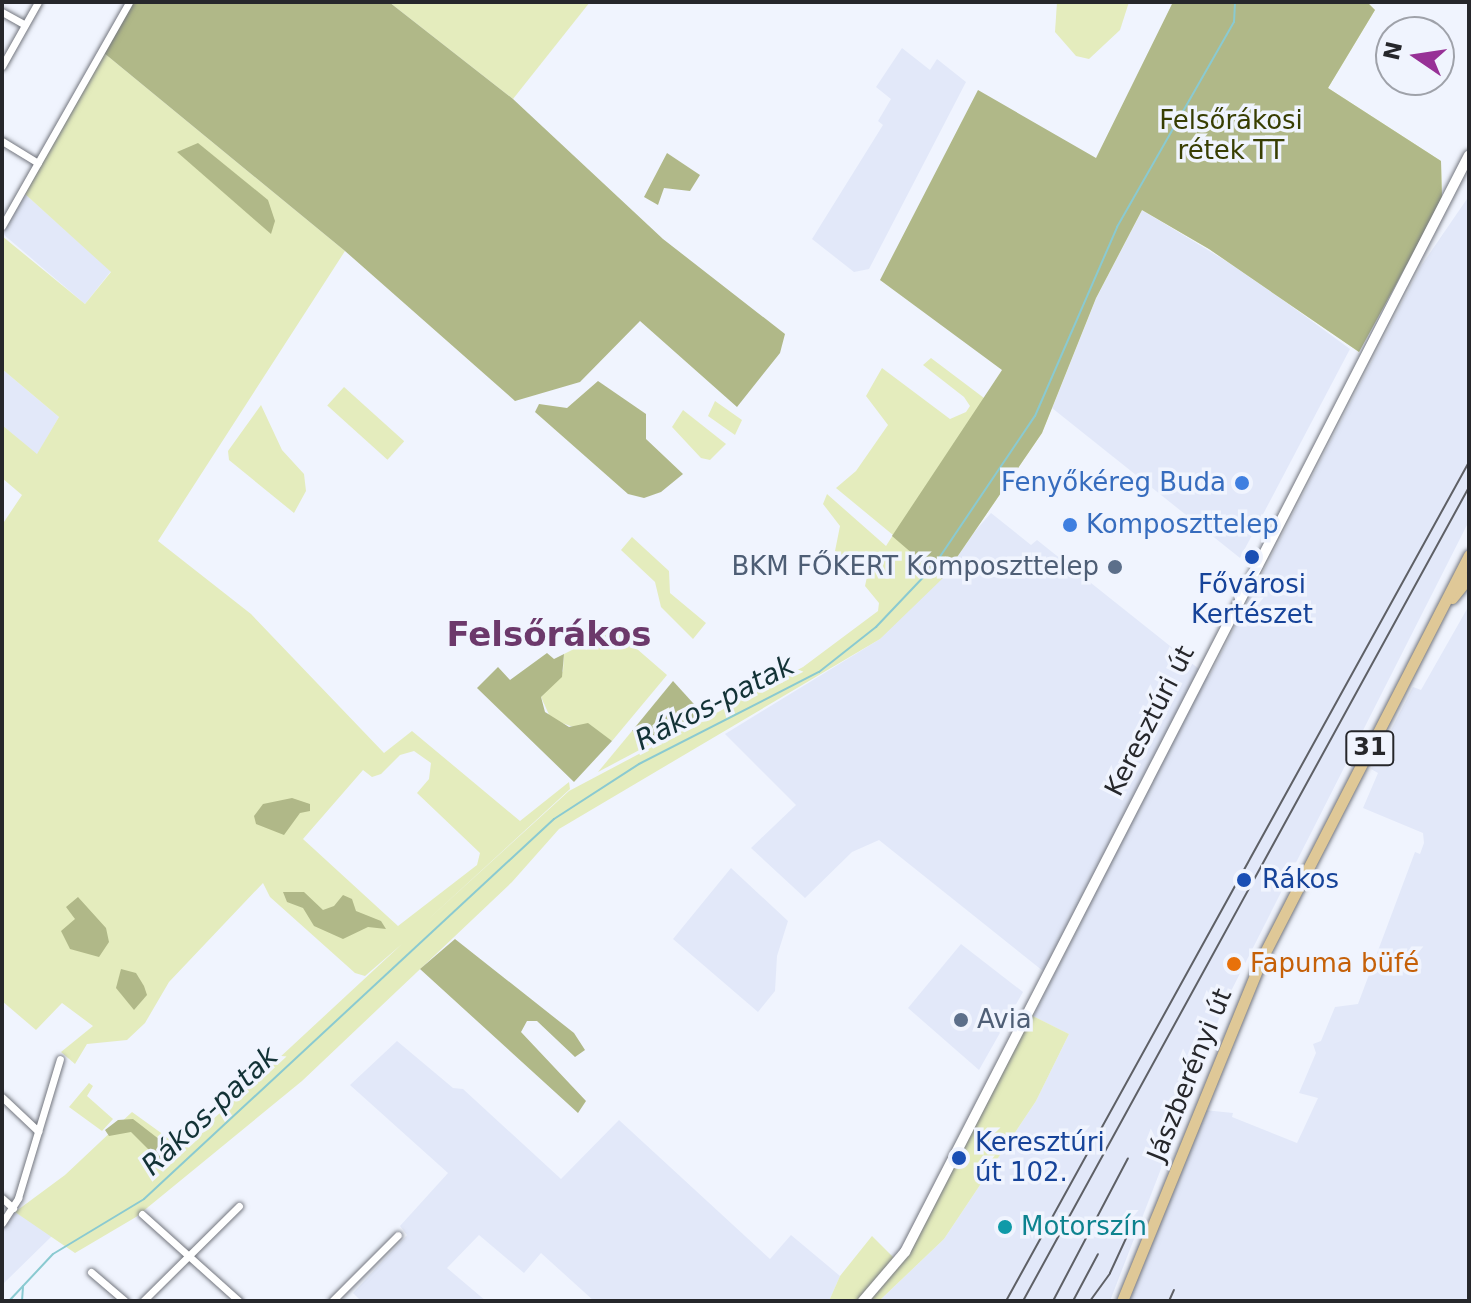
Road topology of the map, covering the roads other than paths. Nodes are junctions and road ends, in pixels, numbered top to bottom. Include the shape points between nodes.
1 (38, 2) edge
2 (129, 2) edge
3 (2, 12) edge
4 (25, 25) junction
5 (2, 66) edge
6 (2, 141) edge
7 (1469, 155) edge
8 (38, 163) junction
9 (2, 226) edge
10 (1469, 555) edge
11 (1469, 577) edge
12 (1438, 613) junction
13 (60, 1059) dead end
14 (2, 1097) edge
15 (38, 1131) junction
16 (2, 1198) edge
17 (239, 1206) dead end
18 (13, 1208) junction
19 (142, 1214) dead end
20 (2, 1223) edge
21 (398, 1235) dead end
22 (188, 1256) junction
23 (91, 1272) dead end
24 (340, 1293) junction
25 (125, 1301) edge
26 (143, 1301) edge
27 (239, 1301) edge
28 (332, 1301) edge
29 (348, 1301) edge
30 (863, 1301) edge
31 (1122, 1301) edge

1 - 4 street
2 - 8 street
3 - 4 street
4 - 5 street
6 - 8 street
7 - 30 main road, Keresztúri út via 905,1252
8 - 9 street
10 - 12 main road, Jászberényi út / 31
11 - 12 main road, Jászberényi út / 31
12 - 31 main road, Jászberényi út / 31 via 1261,960
13 - 15 street
14 - 15 street
15 - 18 street
16 - 18 street
17 - 22 street
18 - 20 street
19 - 22 street
21 - 24 street
22 - 26 street
22 - 27 street
23 - 25 street
24 - 28 street
24 - 29 street

